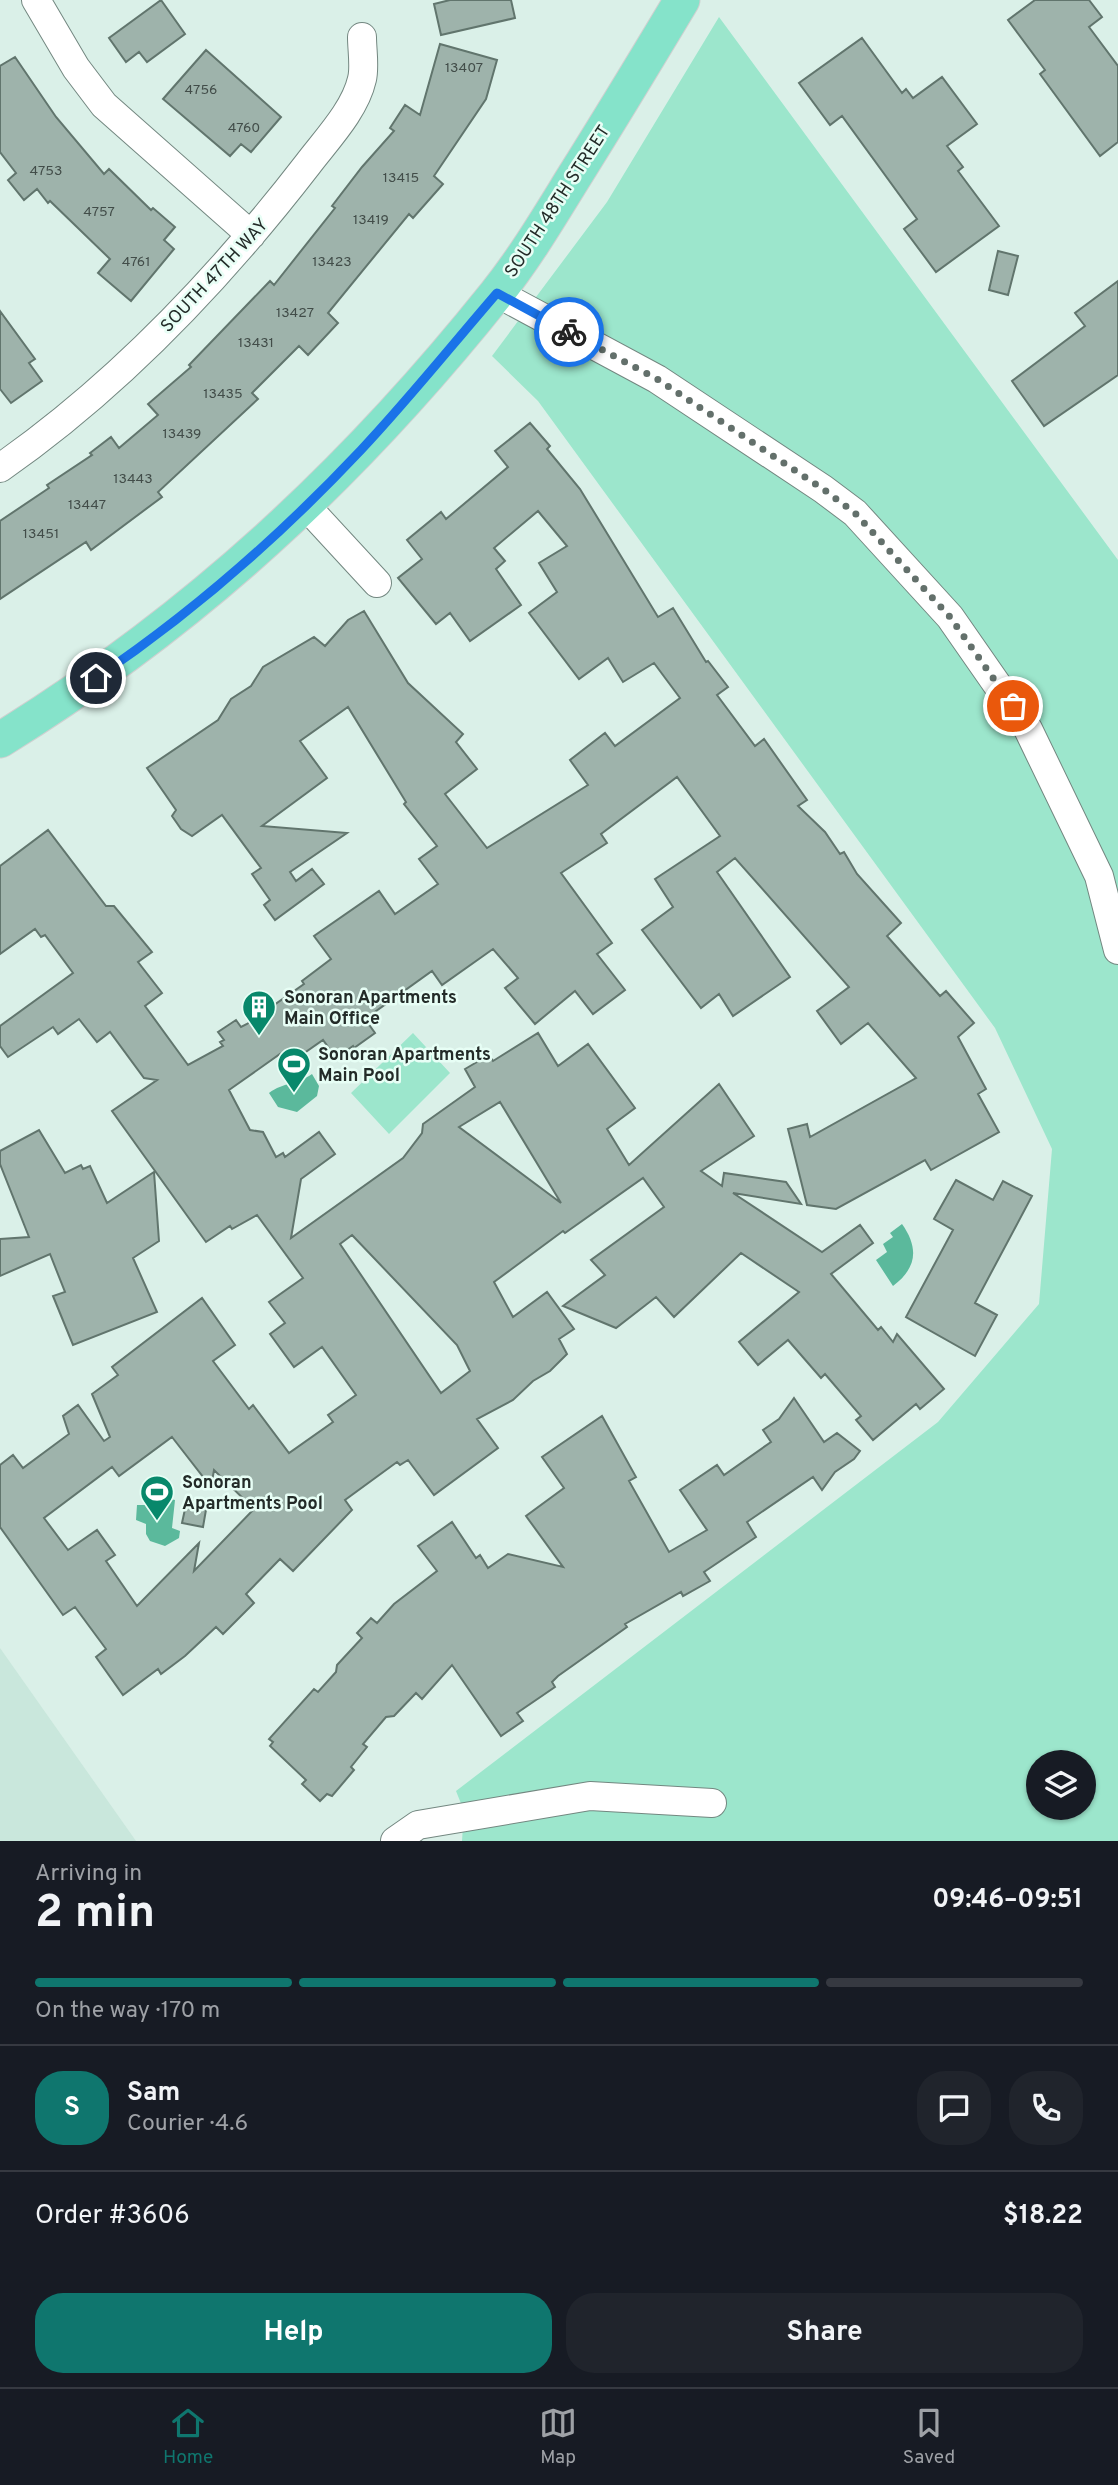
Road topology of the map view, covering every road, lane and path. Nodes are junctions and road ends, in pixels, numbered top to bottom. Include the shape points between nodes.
1 (36, 0) edge
2 (682, 0) edge
3 (362, 37) dead end
4 (251, 235) junction
5 (497, 293) junction
6 (0, 468) edge
7 (306, 506) junction
8 (377, 583) dead end
9 (0, 740) edge
10 (1118, 950) edge
11 (712, 1802) dead end
12 (395, 1841) edge

1 - 4 street via 104,105
2 - 5 main road, SOUTH 48TH STREET via 549,218
3 - 4 street, SOUTH 47TH WAY via 362,79 344,117
4 - 6 street, SOUTH 47TH WAY via 152,341
5 - 7 main road, SOUTH 48TH STREET via 362,449
5 - 10 street via 657,379 855,513 950,617 1028,729 1099,876
7 - 8 street
7 - 9 main road, SOUTH 48TH STREET via 165,628
11 - 12 street via 590,1796 418,1825

